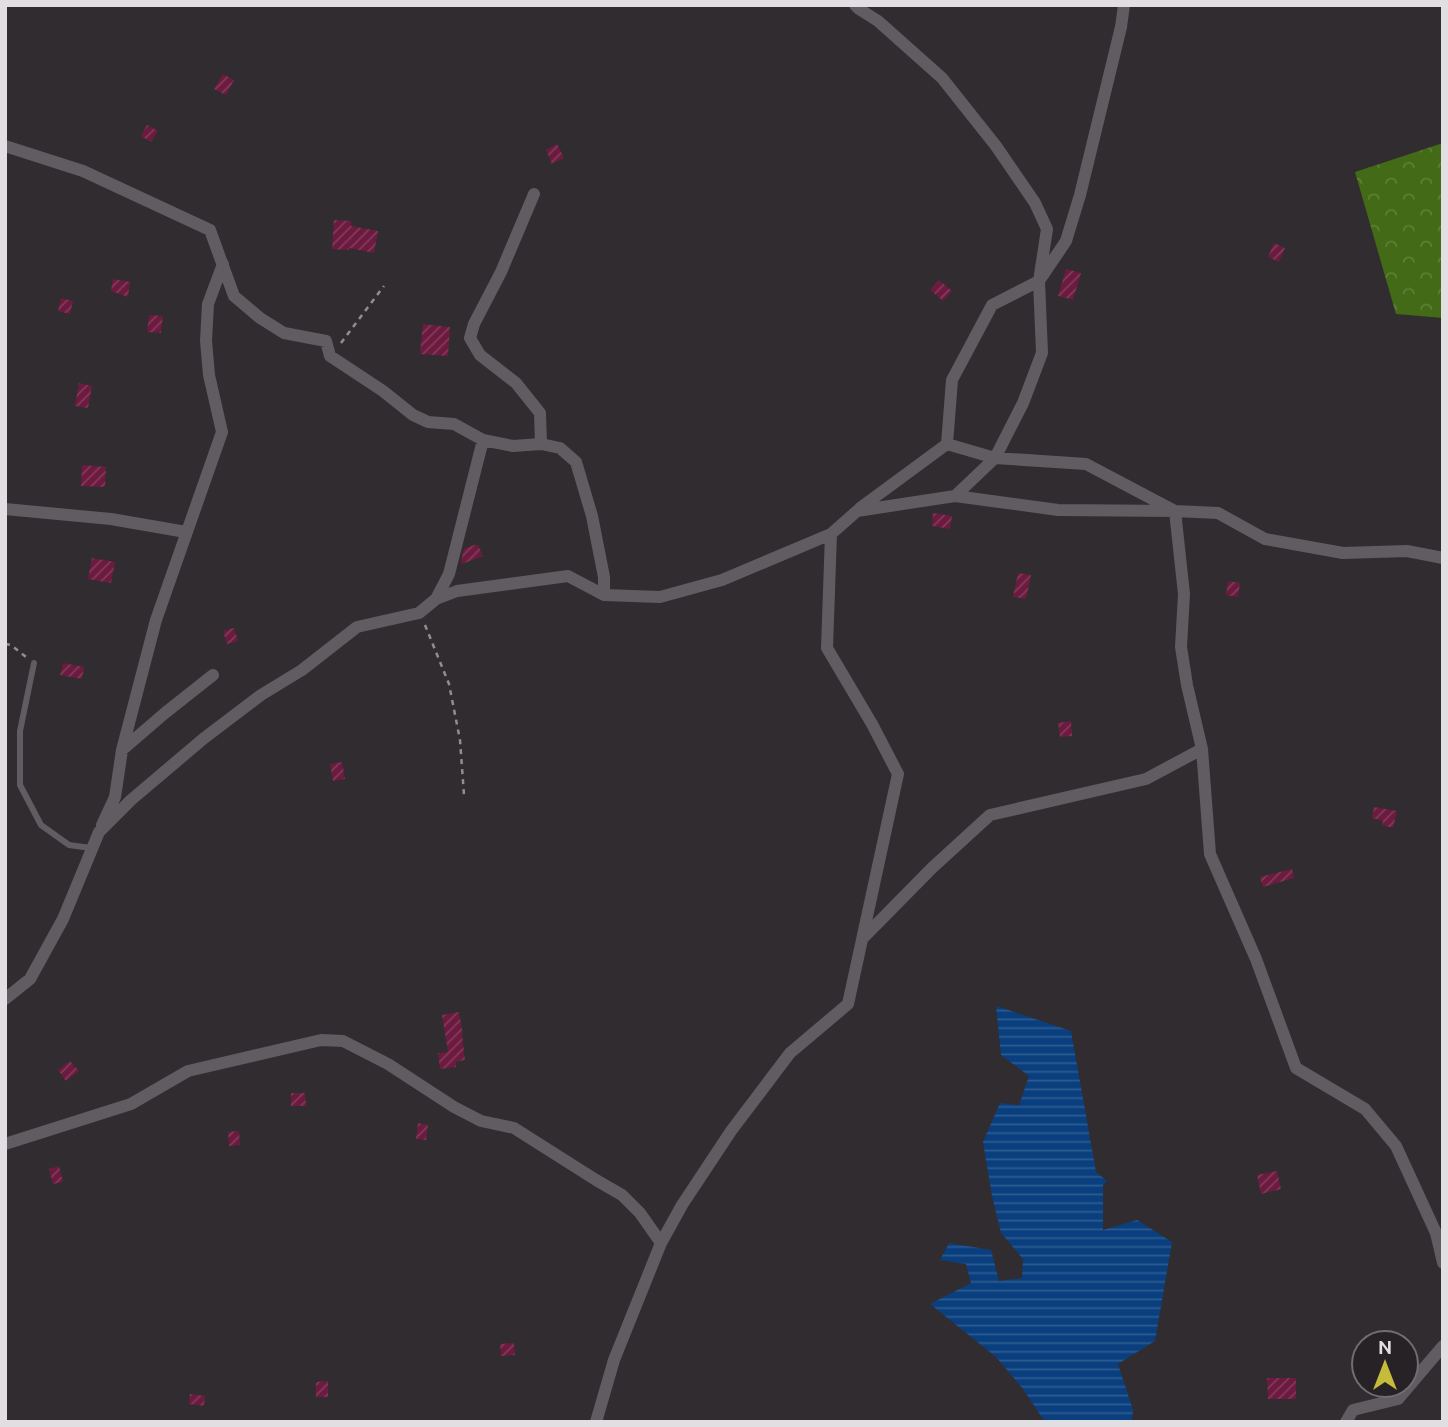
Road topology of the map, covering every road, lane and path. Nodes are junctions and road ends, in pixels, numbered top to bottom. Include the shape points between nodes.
1 (855, 5) edge
2 (1124, 5) edge
3 (5, 146) edge
4 (534, 194) dead end
5 (223, 264) junction
6 (1039, 281) junction
7 (384, 286) dead end
8 (330, 356) junction
9 (483, 440) junction
10 (541, 444) junction
11 (947, 444) junction
12 (995, 458) junction
13 (955, 496) junction
14 (5, 509) edge
15 (857, 511) junction
16 (1175, 511) junction
17 (186, 532) junction
18 (831, 534) junction
19 (1443, 558) edge
20 (604, 595) junction
21 (436, 599) junction
22 (419, 612) junction
23 (5, 644) edge
24 (34, 663) joint
25 (213, 675) dead end
26 (1202, 749) junction
27 (122, 750) junction
28 (464, 795) dead end
29 (99, 832) junction
30 (93, 848) junction
31 (863, 938) junction
32 (5, 999) edge
33 (5, 1144) edge
34 (661, 1243) junction
35 (1443, 1263) edge
36 (1443, 1346) edge
37 (596, 1422) edge
38 (1346, 1422) edge

1 - 6 street via 942,78 1035,203 1047,229
2 - 6 street via 1077,206 1066,241
3 - 5 street via 82,171 210,230
4 - 10 street via 470,338 480,355 516,383 540,413
5 - 8 street via 234,296 284,333 326,341
5 - 17 street via 208,304 206,341 222,432
6 - 11 street via 992,304 952,380
6 - 12 street via 1042,353
7 - 8 path
8 - 9 street via 412,415 454,424
9 - 10 street via 513,446
9 - 21 street via 449,574
10 - 20 street via 560,449 576,462 592,516
11 - 12 street
11 - 15 street
12 - 13 street
12 - 16 street via 1086,464
13 - 15 street
13 - 16 street via 1058,510
14 - 17 street
15 - 18 street
16 - 19 street via 1218,513 1265,539 1330,551 1407,551
16 - 26 street via 1184,594 1181,647
17 - 27 street via 156,620
18 - 20 street via 722,580 660,597
18 - 31 street via 827,648 898,774
20 - 21 street via 568,576 457,590
21 - 22 street
22 - 28 path via 449,684
22 - 29 street via 357,628 203,739
23 - 24 path
24 - 30 lane via 20,731 20,785 41,825 68,845
25 - 27 street
26 - 31 street via 1146,779 990,815
26 - 35 street via 1210,854 1256,959 1296,1068 1365,1109 1396,1146 1436,1233
27 - 29 street via 115,797
29 - 30 street
30 - 32 street via 63,919 30,979
31 - 34 street via 848,1004 790,1053 730,1131
33 - 34 street via 131,1104 188,1071 321,1040 343,1041 481,1121 514,1128 622,1195
34 - 37 street via 614,1360
36 - 38 street via 1398,1399 1353,1410

